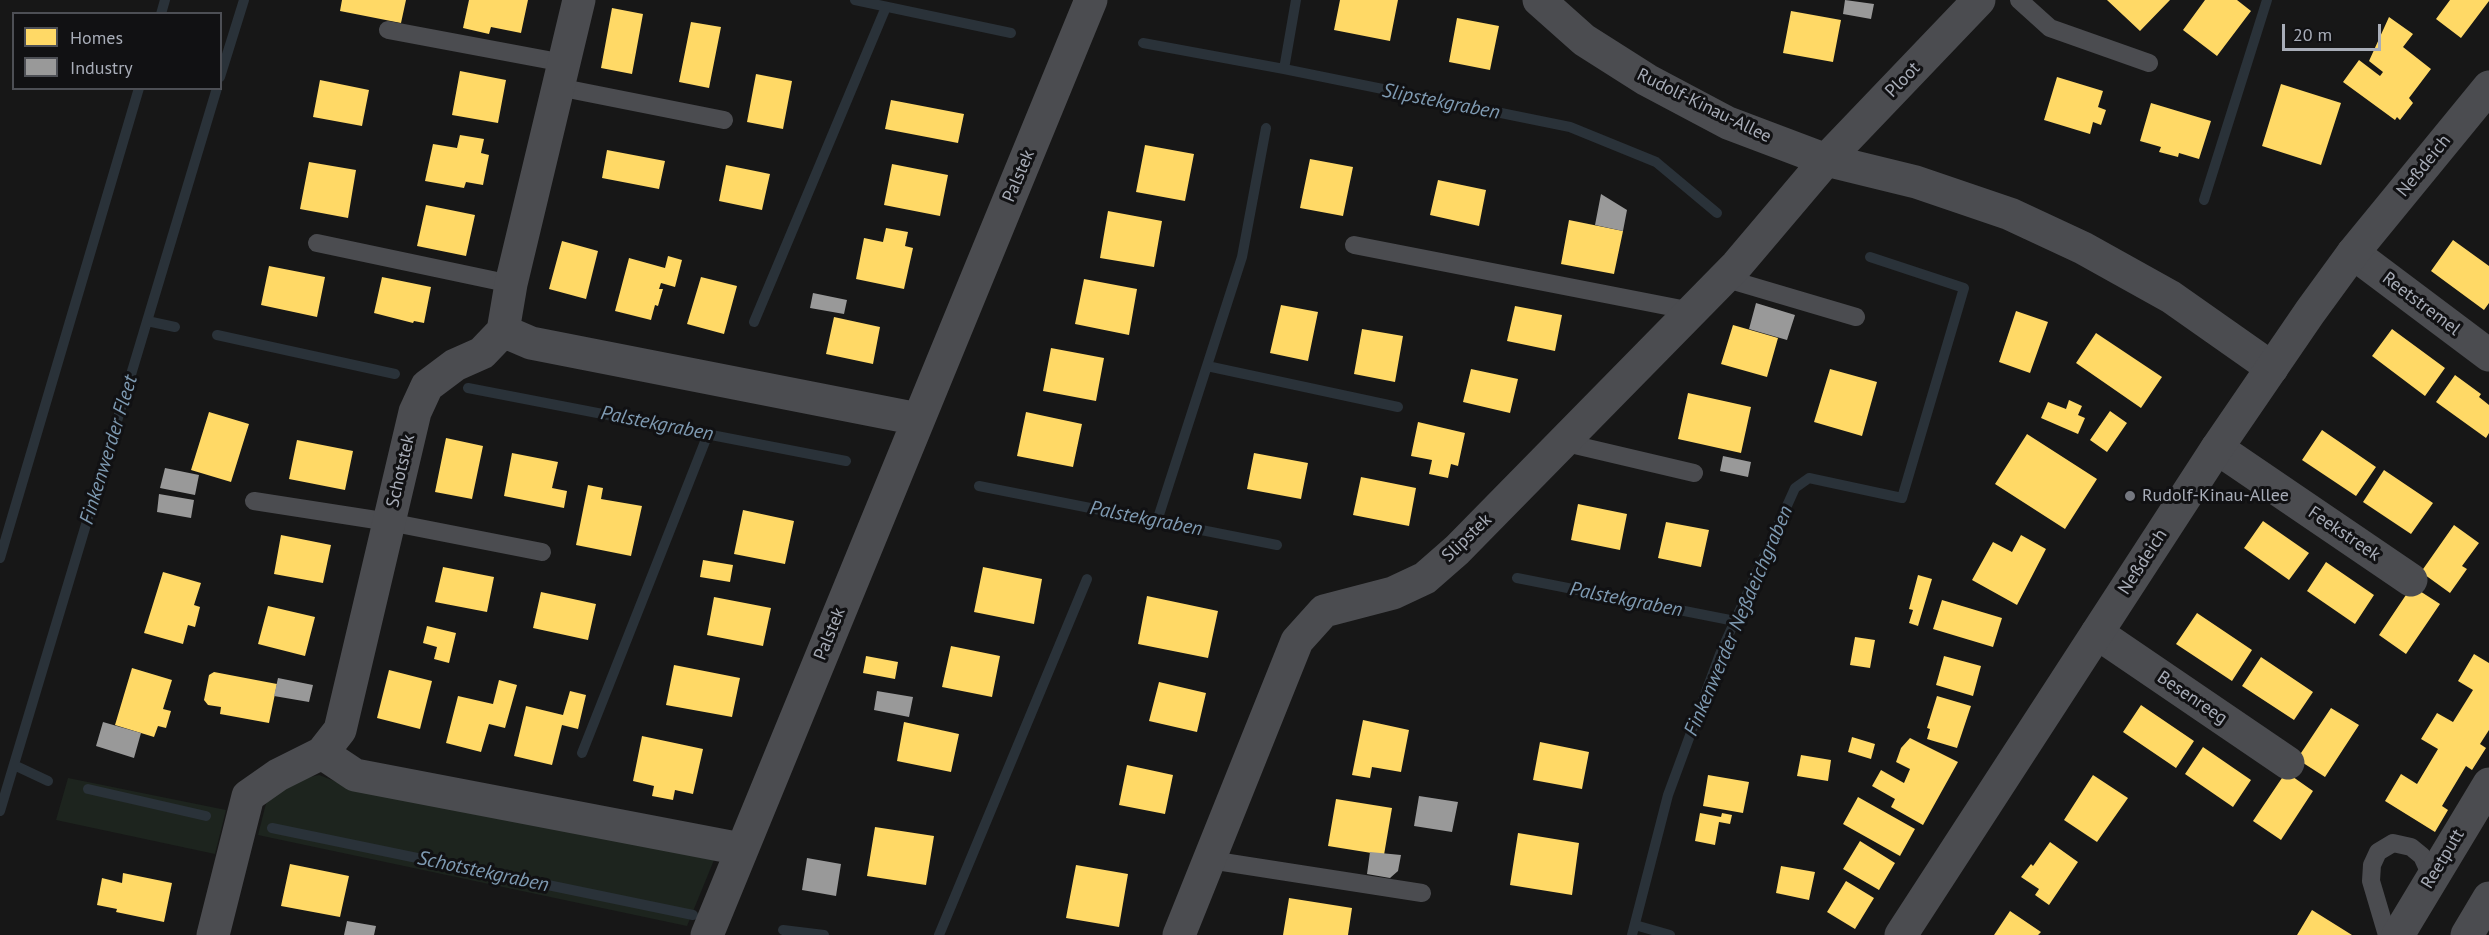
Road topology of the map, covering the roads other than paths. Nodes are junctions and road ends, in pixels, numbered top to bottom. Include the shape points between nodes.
1 (579, 0) edge
2 (1091, 0) edge
3 (1539, 0) edge
4 (1979, 0) edge
5 (2019, 0) edge
6 (388, 30) dead end
7 (2149, 63) dead end
8 (561, 75) junction
9 (2489, 87) edge
10 (724, 120) dead end
11 (1826, 160) junction
12 (318, 243) dead end
13 (1354, 245) dead end
14 (2353, 253) junction
15 (1724, 278) junction
16 (511, 284) junction
17 (1692, 311) junction
18 (1856, 317) dead end
19 (503, 331) junction
20 (2489, 355) edge
21 (2272, 368) junction
22 (918, 419) junction
23 (1562, 442) junction
24 (2217, 448) junction
25 (1694, 473) dead end
26 (254, 501) dead end
27 (389, 522) junction
28 (543, 552) dead end
29 (2411, 580) dead end
30 (2097, 633) junction
31 (322, 753) junction
32 (2288, 762) dead end
33 (2489, 784) edge
34 (741, 849) junction
35 (1210, 860) junction
36 (2432, 878) junction
37 (1422, 893) dead end
38 (2489, 898) edge
39 (213, 935) edge
40 (707, 935) edge
41 (1179, 935) edge
42 (1901, 935) edge
43 (2388, 935) edge
44 (2398, 935) edge
45 (2467, 935) edge

1 - 8 street
2 - 22 street, Palstek
3 - 11 street, Rudolf-Kinau-Allee via 1584,39 1647,80 1728,123
4 - 11 street, Ploot
5 - 7 lane via 2050,28
6 - 8 lane
8 - 10 lane
8 - 16 street
9 - 14 street, Neßdeich
11 - 15 street, Slipstek
11 - 21 street, Rudolf-Kinau-Allee via 1916,182 1989,207 2083,248 2171,297
12 - 16 lane
13 - 17 lane
14 - 20 street, Reetstremel
14 - 21 street, Neßdeich
15 - 17 street, Slipstek
15 - 18 lane
16 - 19 street
17 - 23 street, Slipstek
19 - 22 street via 531,343
19 - 27 street, Schotstek via 482,353 454,365 427,386 415,412
21 - 24 street, Neßdeich
22 - 34 street, Palstek
23 - 25 lane
23 - 35 street, Slipstek via 1425,578 1394,593 1324,611 1297,641
24 - 29 street, Feekstreek
24 - 30 street, Neßdeich
26 - 27 lane
27 - 28 lane
27 - 31 street, Schotstek via 340,730
30 - 32 street, Besenreeg
30 - 42 street, Neßdeich
31 - 34 street via 355,775
31 - 39 street, Schotstek via 278,775 248,796
33 - 36 street, Reetputt
34 - 40 street, Palstek
35 - 37 lane
35 - 41 street, Slipstek
36 - 43 lane via 2422,856 2411,847 2393,843 2378,852 2371,881
36 - 44 street, Reetputt
38 - 45 street

